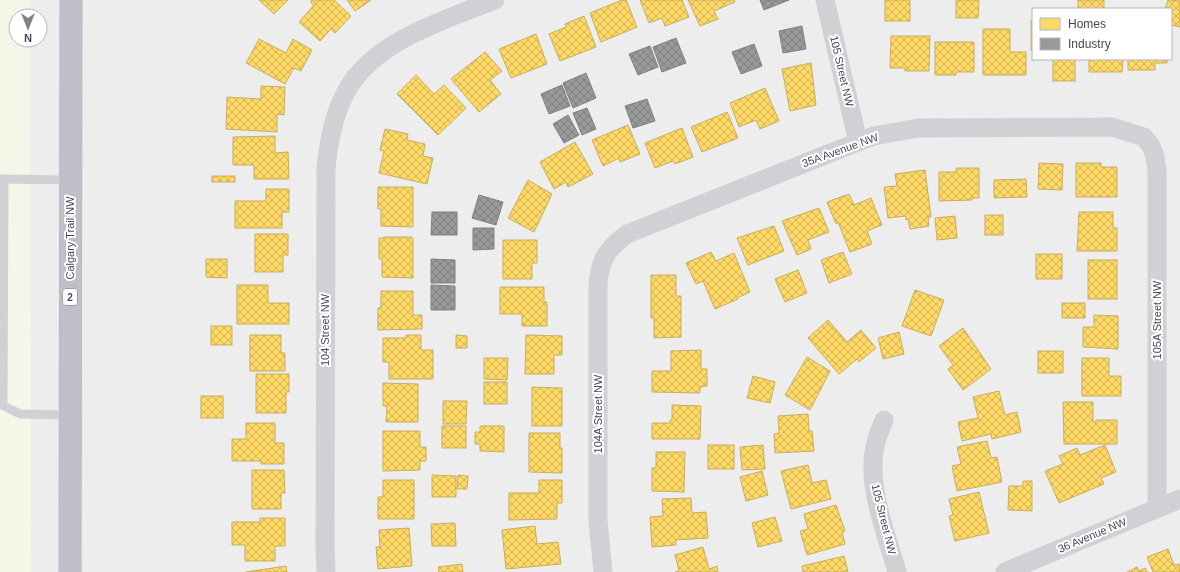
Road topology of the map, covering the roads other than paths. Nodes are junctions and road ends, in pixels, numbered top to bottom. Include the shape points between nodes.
1 (71, 0) edge
2 (496, 0) edge
3 (825, 0) edge
4 (1144, 137) joint
5 (858, 142) junction
6 (2, 179) edge
7 (71, 180) junction
8 (604, 256) joint
9 (1, 405) edge
10 (70, 414) junction
11 (884, 420) dead end
12 (1180, 499) edge
13 (1157, 508) junction
14 (70, 572) edge
15 (326, 572) edge
16 (603, 572) edge
17 (897, 572) edge
18 (1005, 572) edge

1 - 7 highway, Calgary Trail NW / 2
2 - 15 street, 104 Street NW via 422,30 378,56 346,91 334,120 328,142 326,168
3 - 5 street, 105 Street NW
4 - 5 street, 35A Avenue NW via 1112,126 941,127 892,132
4 - 13 street, 105A Street NW via 1155,156 1157,171
5 - 8 street, 35A Avenue NW via 627,234
6 - 7 lane
6 - 9 lane
7 - 10 highway, Calgary Trail NW / 2
8 - 16 street, 104A Street NW via 598,283 598,521
9 - 10 lane via 20,414
10 - 14 highway, Calgary Trail NW / 2
11 - 17 street, 105 Street NW via 876,441 873,469
12 - 13 street, 36 Avenue NW
13 - 18 street, 36 Avenue NW

